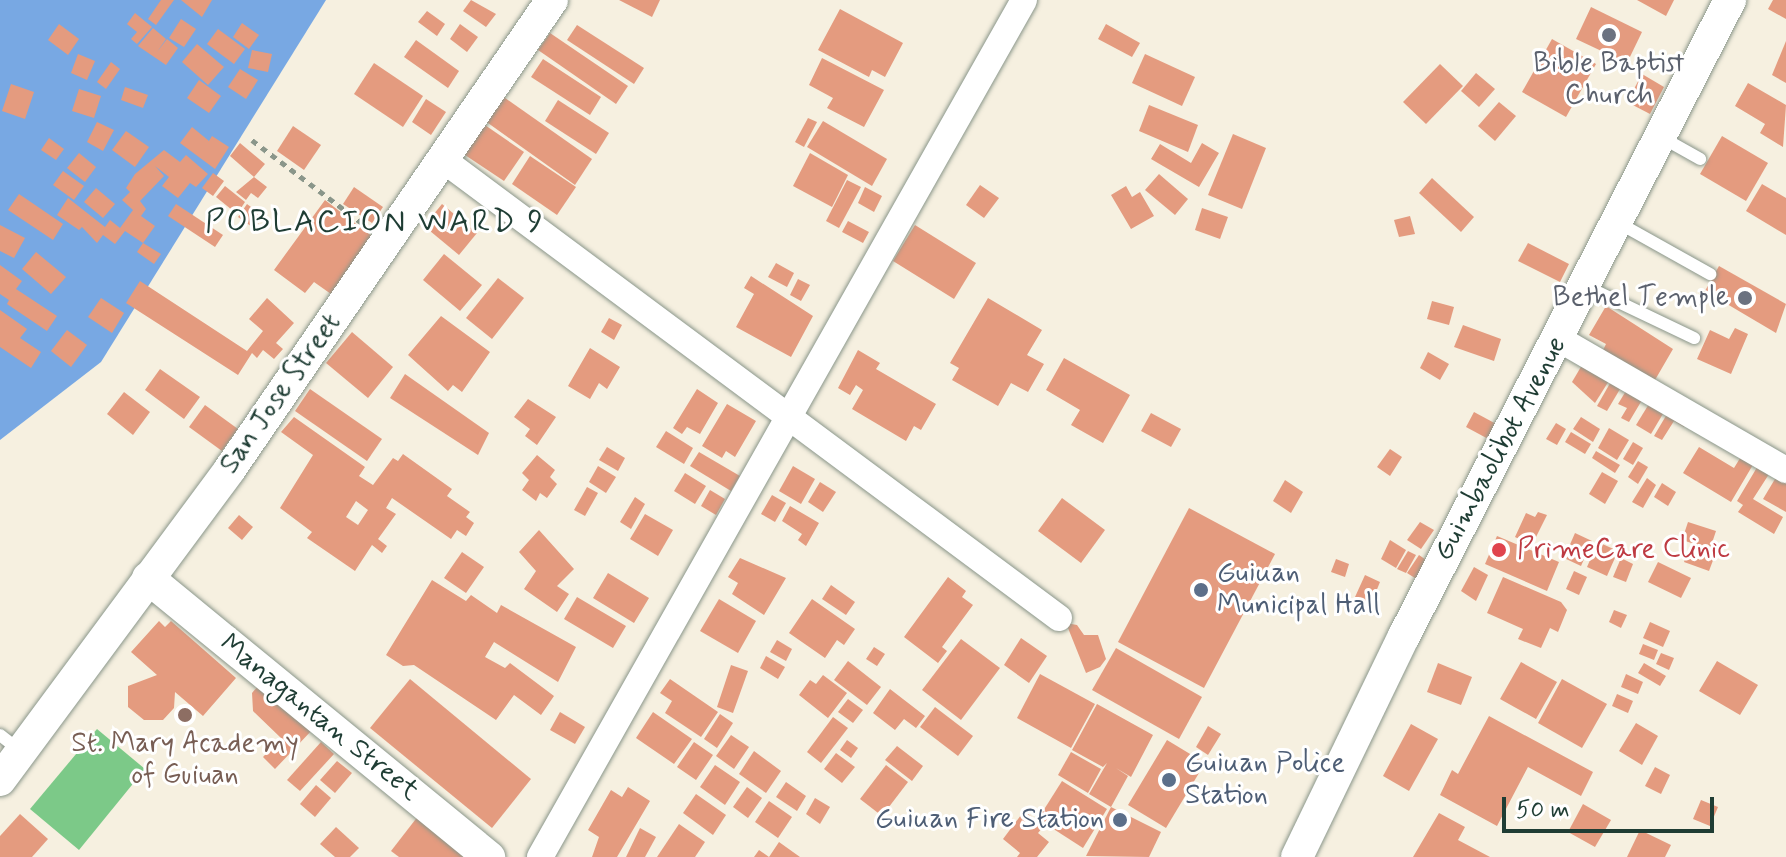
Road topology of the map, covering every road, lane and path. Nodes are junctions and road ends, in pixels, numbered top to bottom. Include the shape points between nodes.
1 (552, 0) edge
2 (1024, 0) edge
3 (1730, 0) edge
4 (1661, 137) junction
5 (252, 140) dead end
6 (442, 159) junction
7 (1700, 159) dead end
8 (1617, 222) junction
9 (386, 241) junction
10 (1710, 274) dead end
11 (1585, 286) junction
12 (1694, 338) dead end
13 (1559, 339) junction
14 (790, 413) junction
15 (1786, 470) edge
16 (148, 578) junction
17 (1059, 618) dead end
18 (11, 743) edge
19 (0, 780) edge
20 (489, 857) edge
21 (540, 857) edge
22 (1297, 857) edge

1 - 6 street, San Jose Street
2 - 14 street
3 - 4 street, Guimbaolibot Avenue
4 - 7 lane
4 - 8 street, Guimbaolibot Avenue
5 - 9 path
6 - 9 street, San Jose Street
6 - 14 street
8 - 10 lane
8 - 11 street, Guimbaolibot Avenue
9 - 16 street, San Jose Street via 230,469
11 - 12 lane
11 - 13 street, Guimbaolibot Avenue
13 - 15 street
13 - 22 street, Guimbaolibot Avenue via 1404,636
14 - 17 street
14 - 21 street
16 - 18 street, San Jose Street
16 - 20 street, Managantan Street
18 - 19 street, San Jose Street

